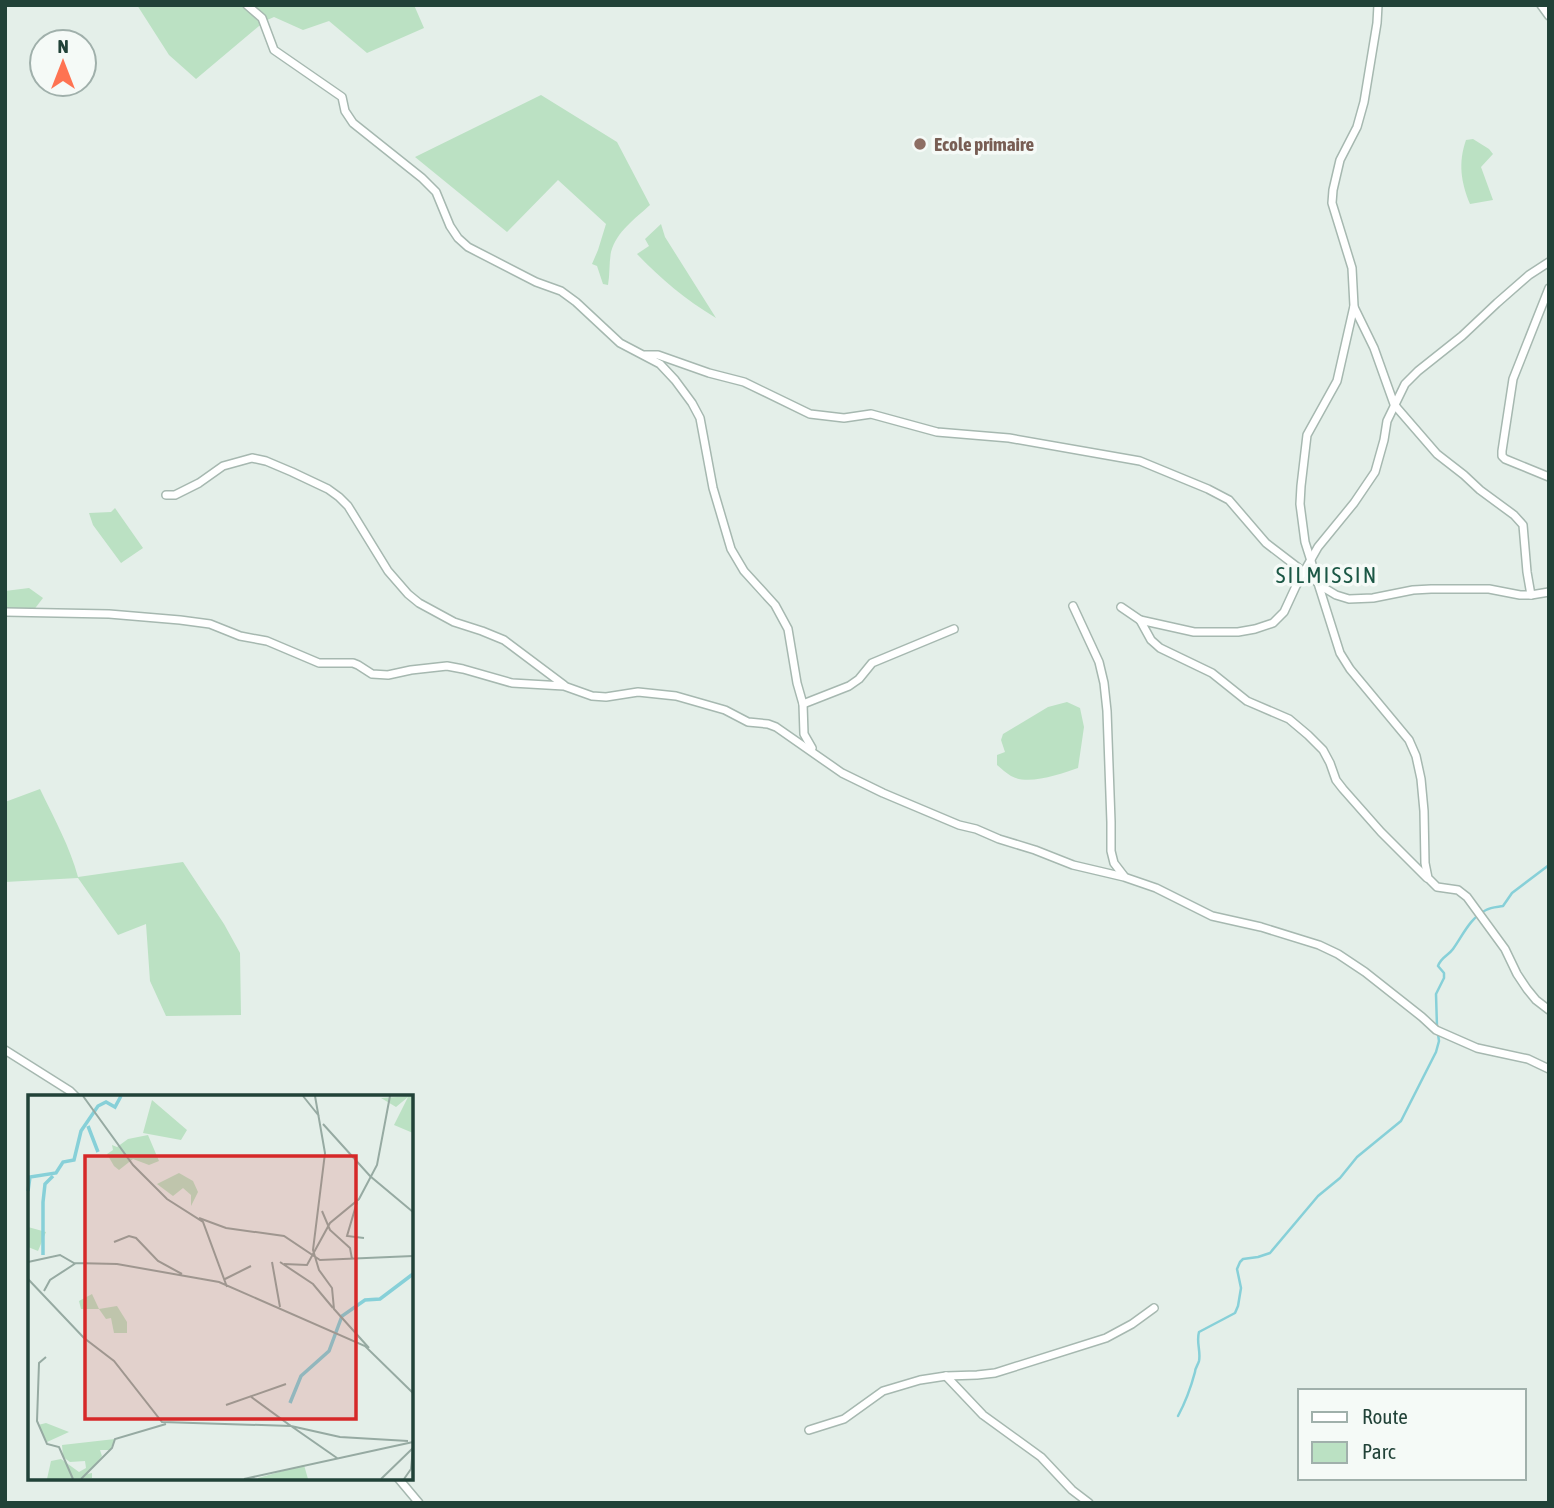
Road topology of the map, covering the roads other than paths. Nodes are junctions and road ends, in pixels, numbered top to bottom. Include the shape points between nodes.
1 (247, 5) edge
2 (1378, 5) edge
3 (1541, 5) edge
4 (1549, 16) edge
5 (1549, 262) edge
6 (1549, 288) edge
7 (1353, 306) junction
8 (645, 355) junction
9 (1394, 404) junction
10 (1549, 477) edge
11 (166, 495) dead end
12 (1311, 559) junction
13 (1304, 573) junction
14 (1317, 582) junction
15 (1549, 592) edge
16 (1531, 595) junction
17 (1073, 607) dead end
18 (1121, 607) dead end
19 (5, 612) edge
20 (1140, 620) junction
21 (954, 629) dead end
22 (564, 686) junction
23 (803, 704) junction
24 (818, 755) junction
25 (1124, 877) junction
26 (1428, 878) junction
27 (1549, 1010) edge
28 (5, 1050) edge
29 (1549, 1069) edge
30 (74, 1095) edge
31 (1154, 1308) dead end
32 (946, 1376) junction
33 (809, 1430) dead end
34 (400, 1480) edge
35 (419, 1503) edge
36 (1089, 1503) edge

1 - 8 street via 262,18 274,50 342,97 353,123 436,192 450,226 468,247 561,291 620,343
2 - 7 street via 1364,102 1333,190 1332,203 1352,268
3 - 4 street
5 - 9 street via 1411,377
6 - 10 street via 1513,379 1502,456
7 - 9 street
7 - 12 street via 1337,381 1307,435 1300,504
8 - 13 street via 744,382 810,414 844,418 872,414 937,432 1009,438 1140,461 1229,500 1266,543
8 - 23 street via 672,375 700,418 713,488 731,548 744,571 784,618
9 - 12 street via 1375,472
9 - 16 street via 1437,454 1522,525
11 - 22 street via 199,483 223,466 252,458 316,483 348,506 388,571 408,594 454,622 504,640
12 - 13 street
12 - 14 street
13 - 14 street
13 - 20 street via 1284,612 1273,623 1255,629 1194,632
14 - 16 street via 1349,599 1431,589
14 - 26 street via 1340,653 1409,740 1416,756
15 - 16 street
17 - 25 street via 1104,683 1111,851
18 - 20 street
19 - 22 street via 180,620 267,641 319,663 353,663 372,674 447,666 512,683
20 - 26 street via 1160,648 1212,673 1247,701 1289,719 1308,735 1323,750 1343,789
21 - 23 street via 872,663 849,686
22 - 24 street via 606,697 638,692 676,696 748,722 776,727
23 - 24 street via 804,734
24 - 25 street via 883,793 959,825 1073,865
25 - 29 street via 1212,916 1319,944 1365,972 1436,1030 1477,1048 1528,1059
26 - 27 street via 1437,887 1458,890 1467,897 1527,989
28 - 30 street
31 - 32 street via 1120,1331 1090,1343 996,1373
32 - 33 street via 883,1391 844,1419
32 - 36 street via 984,1415 1041,1457
34 - 35 street

